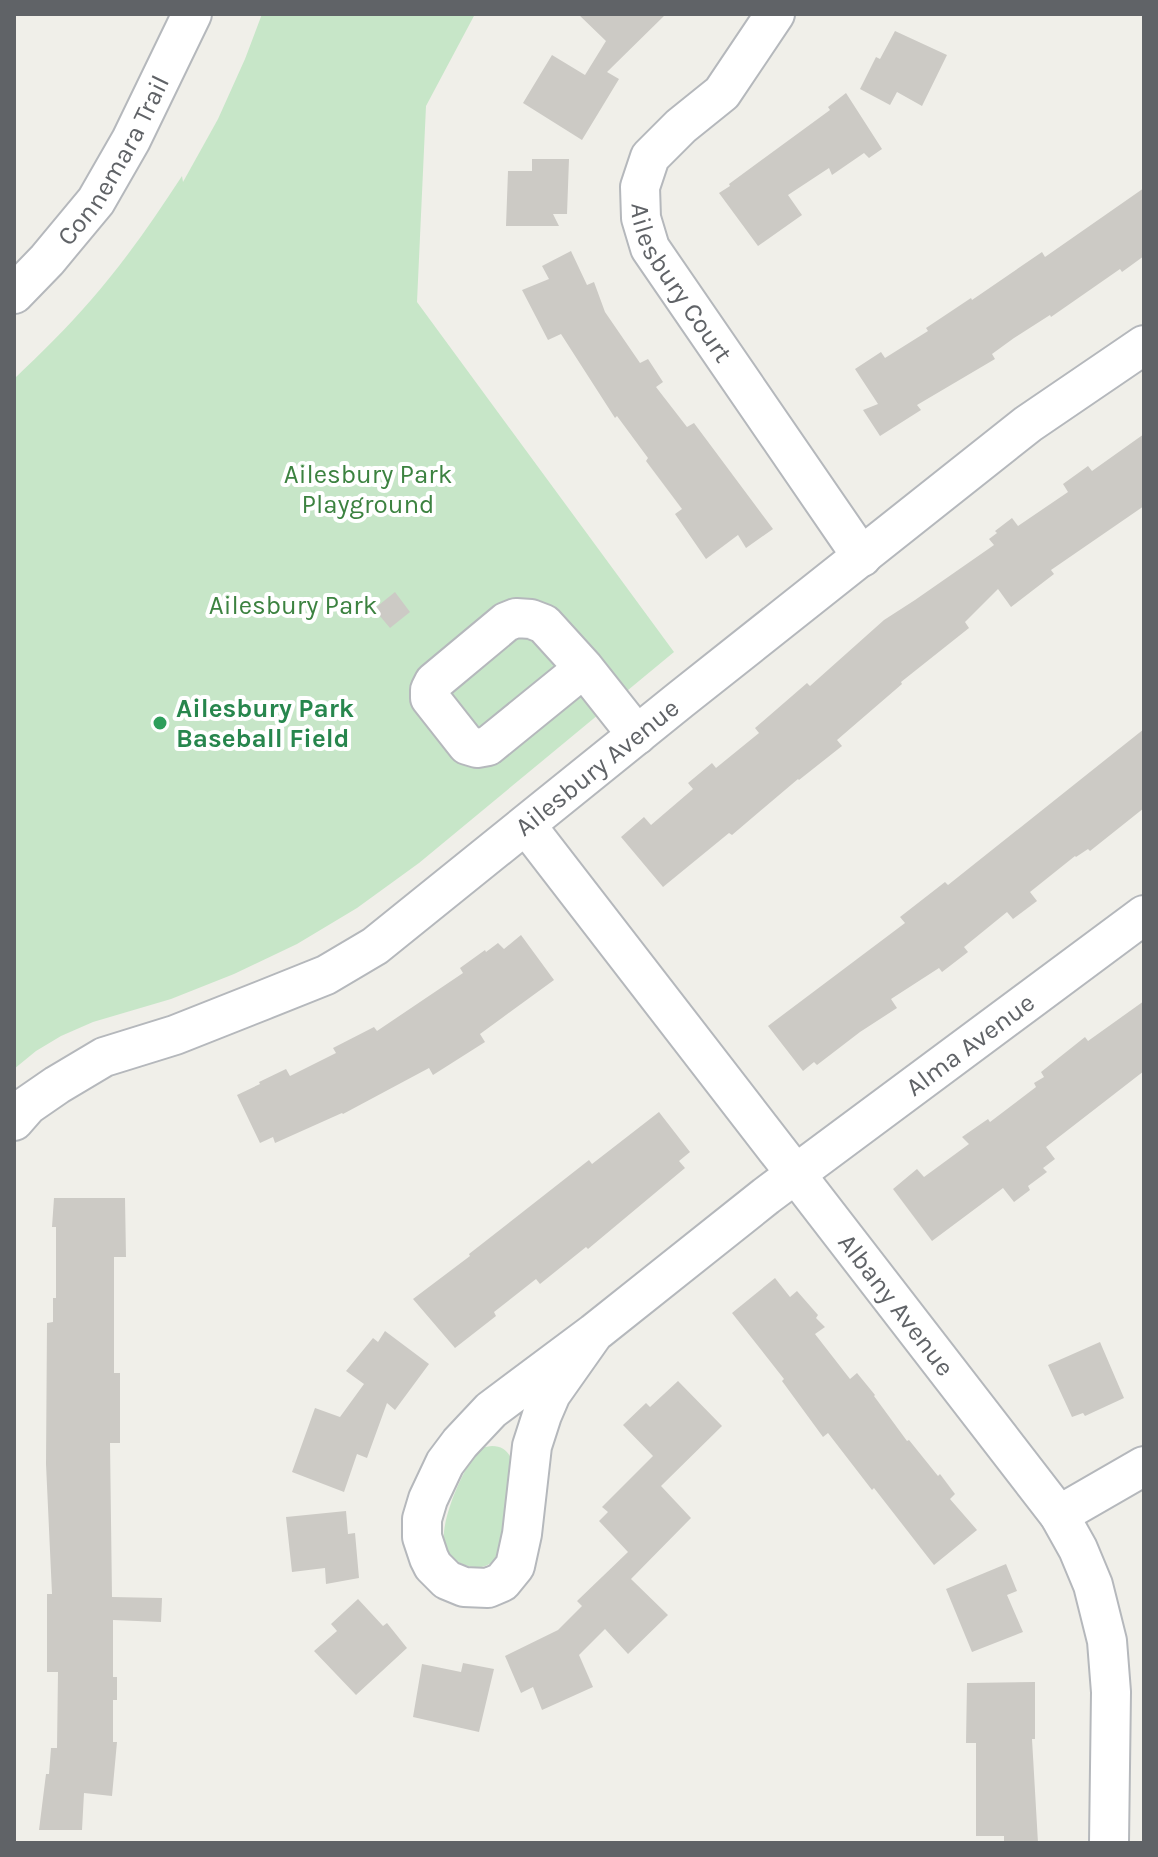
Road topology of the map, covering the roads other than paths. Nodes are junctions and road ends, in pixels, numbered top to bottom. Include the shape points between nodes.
1 (192, 14) edge
2 (775, 14) edge
3 (14, 294) edge
4 (1144, 345) edge
5 (862, 557) junction
6 (584, 668) dead end
7 (637, 735) junction
8 (526, 825) junction
9 (1144, 915) edge
10 (14, 1121) edge
11 (796, 1174) junction
12 (594, 1333) junction
13 (1144, 1466) edge
14 (1059, 1515) junction
15 (1109, 1843) edge

1 - 3 street, Connemara Trail via 96,201
2 - 5 street, Ailesbury Court via 722,93 650,157 640,187 641,218 650,248
4 - 5 street, Ailesbury Avenue via 1028,424
5 - 7 street, Ailesbury Avenue
6 - 7 street
7 - 8 street, Ailesbury Avenue
8 - 10 street, Ailesbury Avenue via 375,946 326,975 104,1057 28,1105
8 - 11 street, Albany Avenue
9 - 11 street, Alma Avenue
11 - 12 street, Alma Avenue
11 - 14 street, Albany Avenue
12 - 12 street, Alma Avenue via 491,1410 445,1463 428,1499 422,1537 433,1566 447,1580 488,1588 502,1582 515,1566 532,1446 542,1415
13 - 14 street
14 - 15 street, Albany Avenue via 1093,1585 1107,1641

